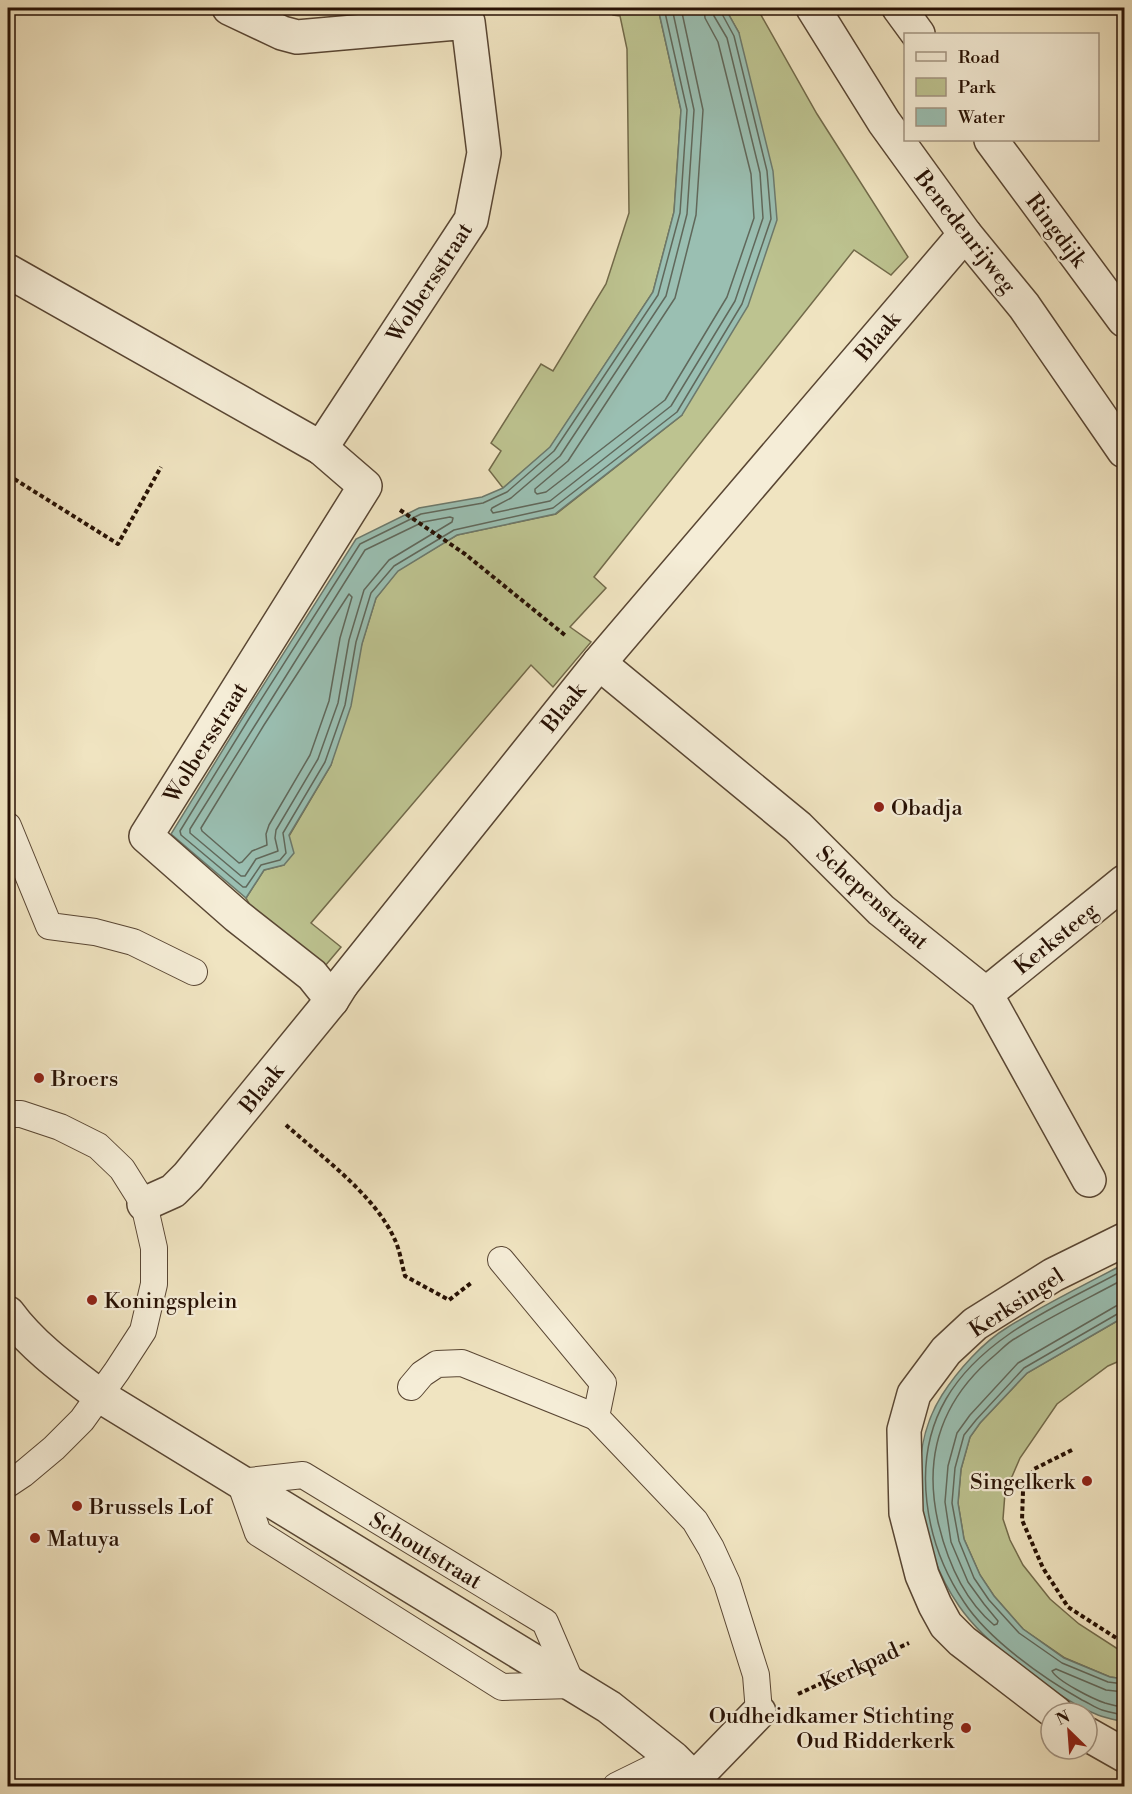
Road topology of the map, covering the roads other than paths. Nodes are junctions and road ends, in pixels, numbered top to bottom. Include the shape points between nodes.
1 (229, 8) edge
2 (813, 8) edge
3 (899, 8) edge
4 (917, 33) edge
5 (992, 141) edge
6 (965, 234) junction
7 (8, 271) edge
8 (1125, 320) edge
9 (321, 448) junction
10 (1125, 451) edge
11 (599, 663) junction
12 (8, 826) edge
13 (1125, 882) edge
14 (194, 972) dead end
15 (337, 992) junction
16 (986, 993) junction
17 (8, 1113) edge
18 (1089, 1180) dead end
19 (144, 1204) junction
20 (1125, 1240) edge
21 (501, 1260) road end
22 (8, 1313) edge
23 (411, 1387) dead end
24 (112, 1403) junction
25 (596, 1417) junction
26 (8, 1484) edge
27 (1040, 1701) edge
28 (759, 1712) joint
29 (1099, 1741) edge
30 (1125, 1755) edge
31 (683, 1778) edge
32 (616, 1786) edge

1 - 9 street, Wolbersstraat via 297,37 468,22 484,153 471,219
2 - 6 street, Benedenrijweg via 884,122
3 - 4 street
5 - 8 street, Ringdijk
6 - 10 street, Benedenrijweg via 1024,306
6 - 11 street, Blaak
7 - 9 street, Wolbersstraat
9 - 15 street, Wolbersstraat via 365,486 146,836 237,916
11 - 15 street, Blaak
11 - 16 street, Schepenstraat via 798,827 881,910
12 - 14 lane via 49,926 133,942
13 - 16 street, Kerksteeg
15 - 19 street, Blaak via 173,1191
16 - 18 street, Schepenstraat
17 - 19 lane via 60,1127 98,1146 122,1169
19 - 24 lane via 154,1248 154,1284 143,1331
20 - 27 street, Kerksingel via 1053,1275 975,1324 946,1351 914,1394 904,1430 906,1513 922,1575 935,1605 946,1625 962,1641
21 - 25 lane via 603,1383
22 - 24 street via 57,1363
23 - 25 lane via 437,1364 462,1363
24 - 26 lane via 82,1420
24 - 31 street, Schoutstraat via 609,1707
25 - 28 lane via 695,1521 711,1548 727,1583 756,1675
28 - 31 street
29 - 30 street
31 - 32 lane

